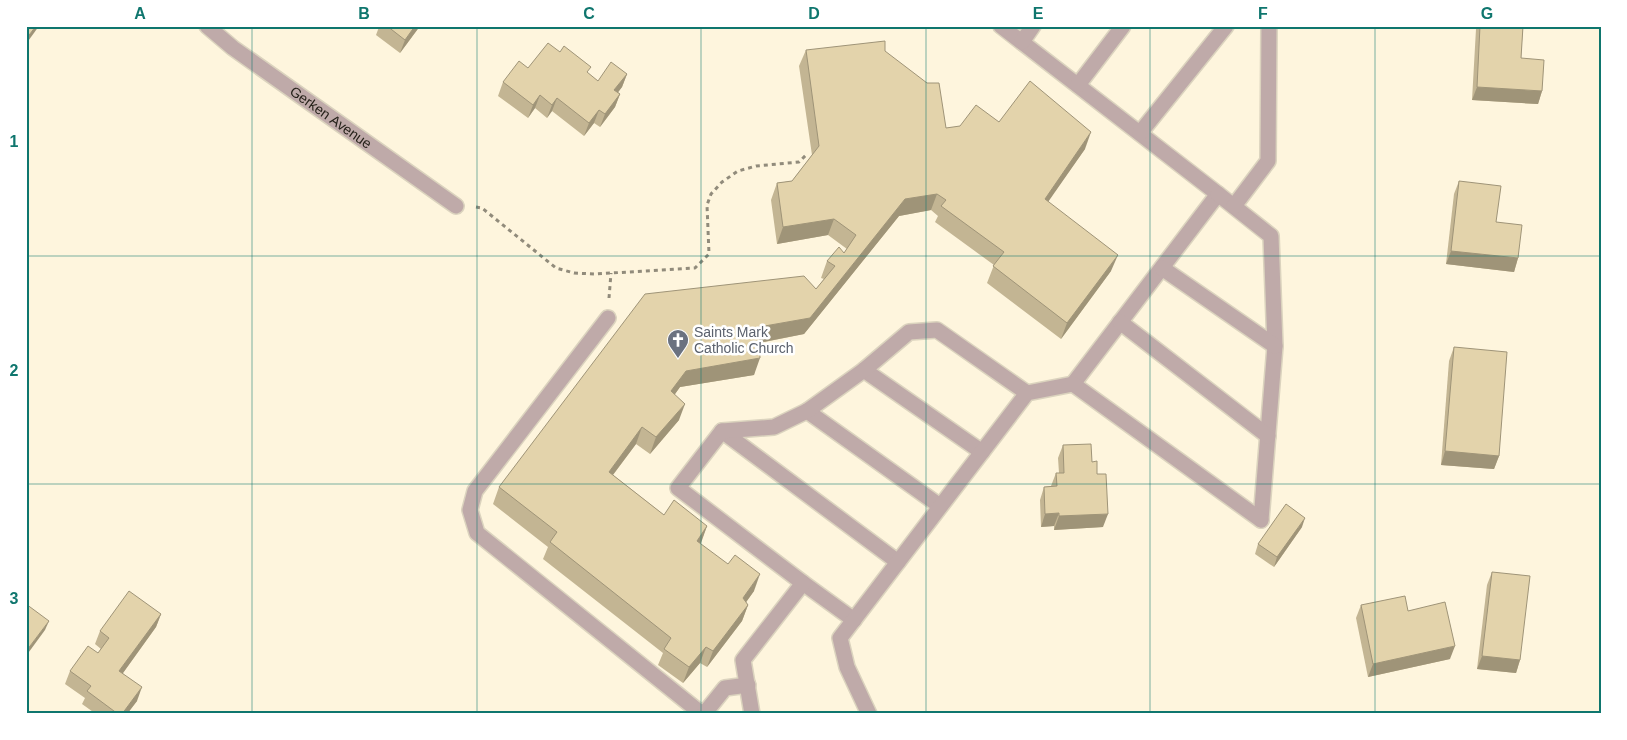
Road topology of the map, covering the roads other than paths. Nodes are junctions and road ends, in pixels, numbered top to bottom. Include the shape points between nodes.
1 (207, 26) edge
2 (1001, 26) edge
3 (1033, 26) edge
4 (1123, 26) edge
5 (1226, 26) edge
6 (1269, 26) edge
7 (1022, 42) junction
8 (1078, 86) junction
9 (1140, 133) junction
10 (1218, 194) junction
11 (456, 206) road end
12 (1234, 206) junction
13 (1162, 268) junction
14 (608, 318) road end
15 (1120, 322) junction
16 (1275, 346) junction
17 (864, 370) junction
18 (1073, 384) junction
19 (1027, 393) junction
20 (807, 411) junction
21 (722, 431) junction
22 (1268, 436) junction
23 (982, 452) junction
24 (940, 506) junction
25 (898, 562) junction
26 (803, 582) junction
27 (854, 620) junction
28 (748, 685) junction
29 (703, 714) edge
30 (752, 714) edge
31 (870, 714) edge

1 - 11 street, Gerken Avenue via 232,48
2 - 7 street
3 - 7 street
4 - 8 street
5 - 9 street
6 - 12 street via 1268,161
7 - 8 street
8 - 9 street
9 - 10 street
10 - 12 street
10 - 13 street
12 - 16 street via 1271,236
13 - 15 street
13 - 16 street
14 - 29 street via 475,491 470,510 477,533
15 - 18 street
15 - 22 street
16 - 22 street
17 - 19 street via 909,332 937,330
17 - 20 street
17 - 23 street
18 - 19 street
18 - 22 street via 1261,520
19 - 23 street
20 - 21 street via 774,427
20 - 24 street
21 - 25 street
21 - 26 street via 678,488
23 - 24 street
24 - 25 street
25 - 27 street
26 - 27 street
26 - 28 street via 743,660
27 - 31 street via 840,638 847,667
28 - 29 street via 725,688
28 - 30 street

